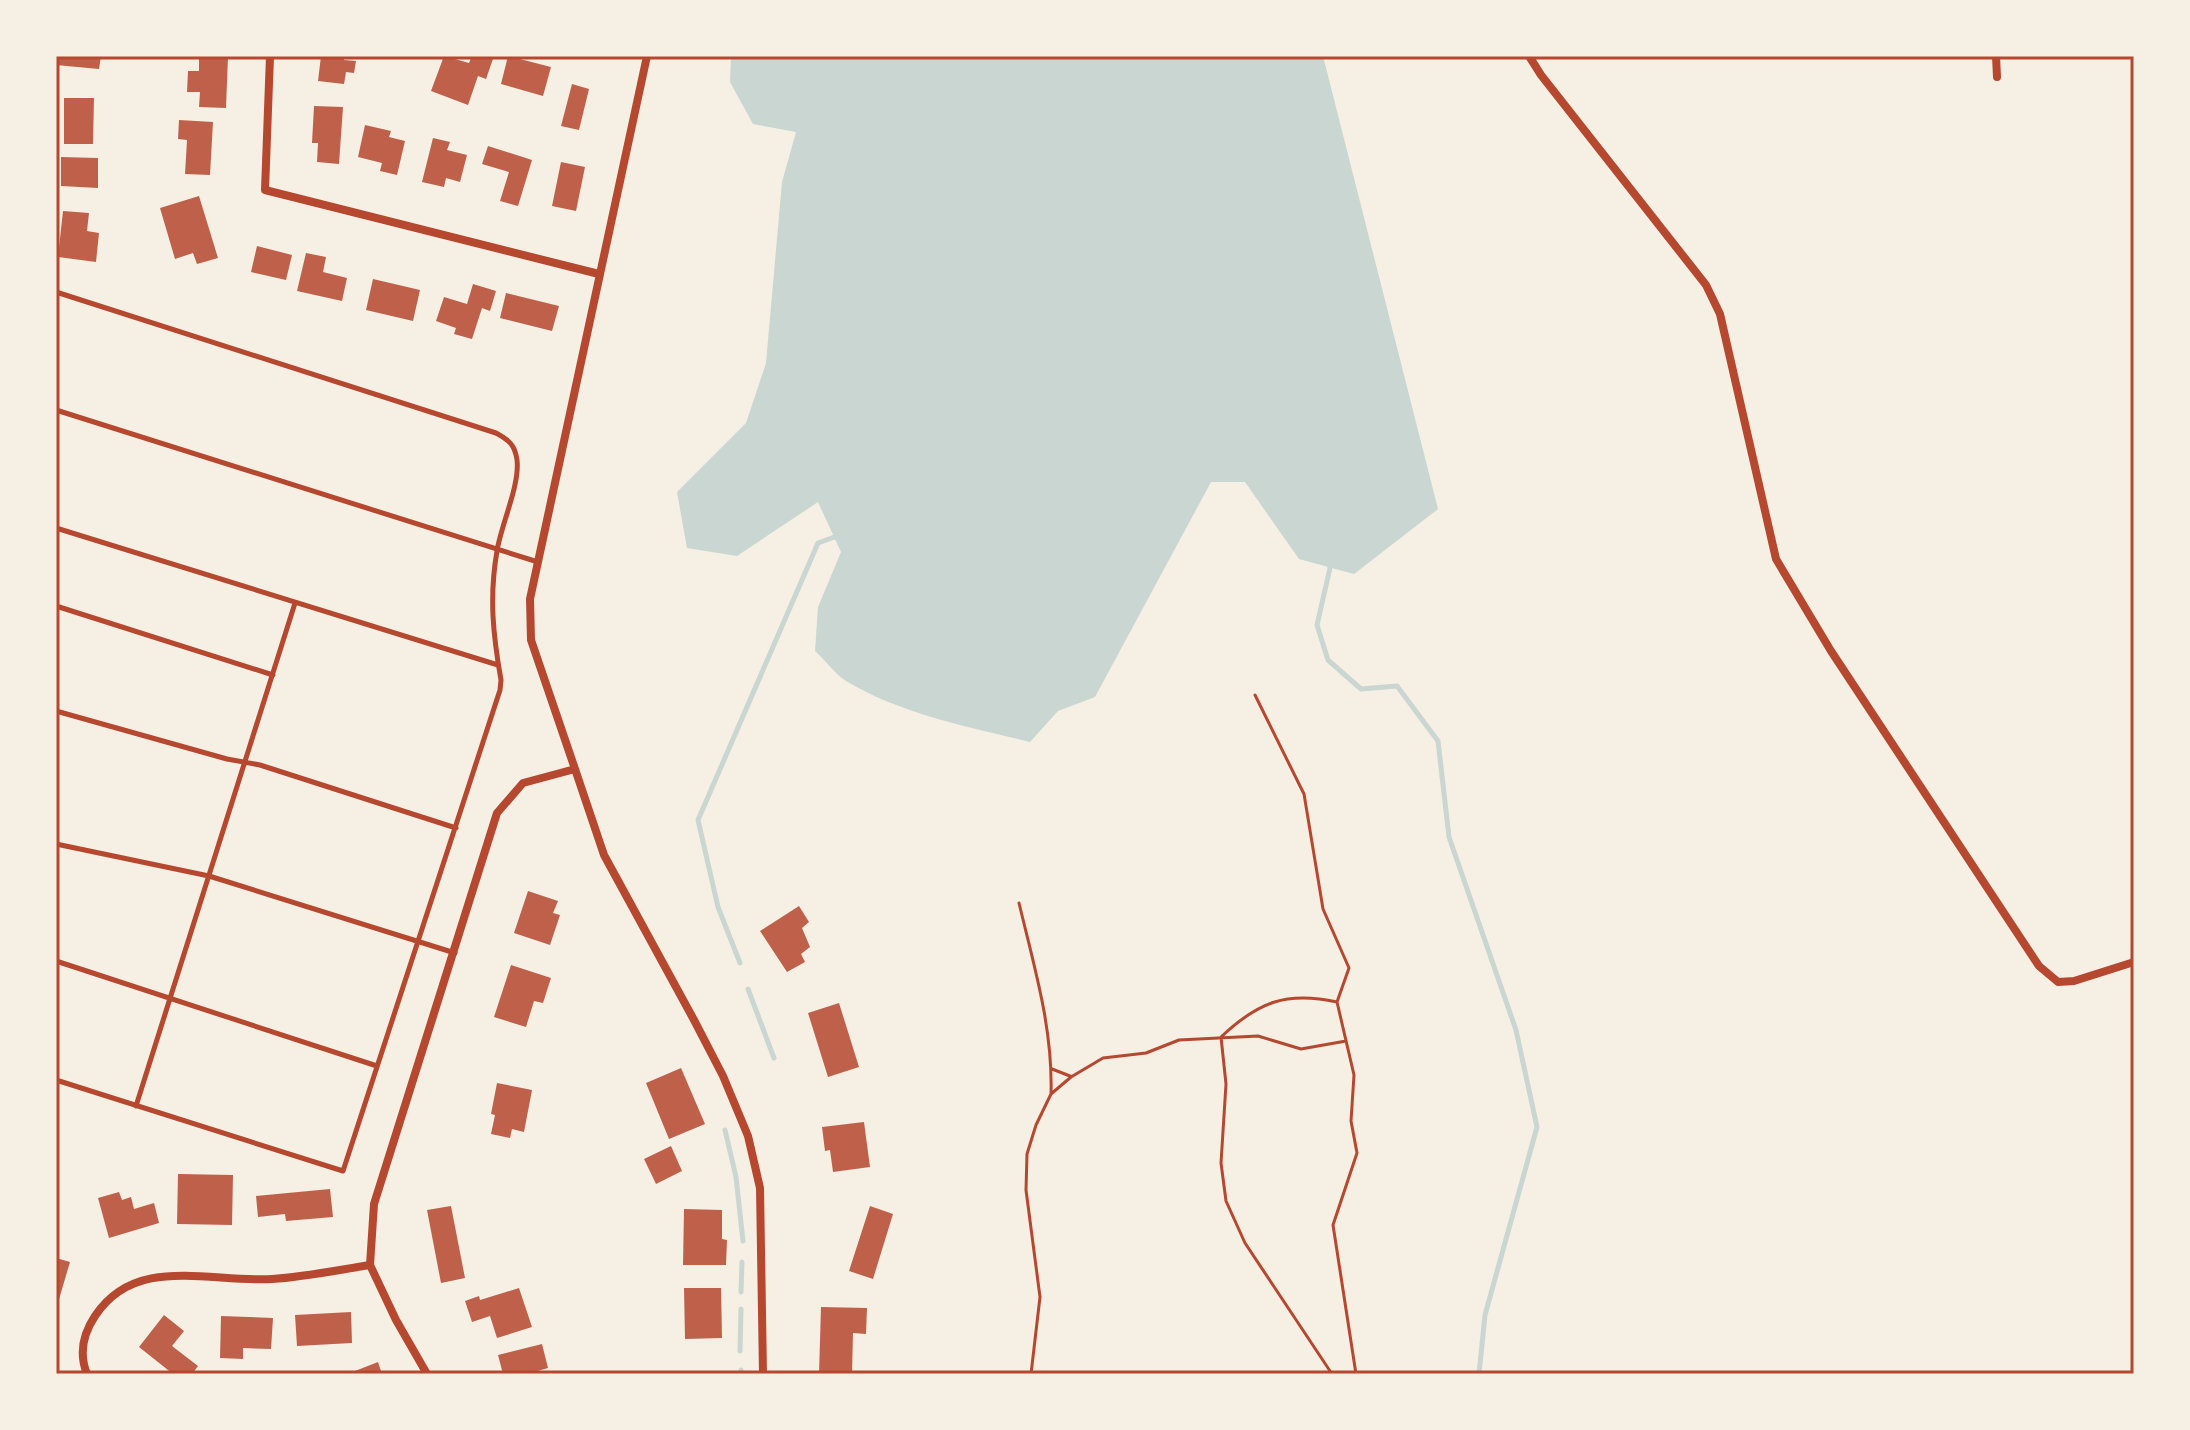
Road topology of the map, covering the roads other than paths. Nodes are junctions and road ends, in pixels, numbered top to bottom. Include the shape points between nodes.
1 (270, 56) edge
2 (647, 56) edge
3 (1529, 56) edge
4 (1996, 56) edge
5 (1997, 77) dead end
6 (599, 274) junction
7 (56, 292) edge
8 (56, 410) edge
9 (56, 528) edge
10 (497, 551) junction
11 (538, 562) junction
12 (295, 603) junction
13 (56, 606) edge
14 (498, 665) junction
15 (273, 675) junction
16 (56, 711) edge
17 (244, 764) junction
18 (575, 769) junction
19 (456, 828) junction
20 (56, 844) edge
21 (209, 876) junction
22 (420, 941) junction
23 (455, 953) junction
24 (56, 961) edge
25 (2134, 962) edge
26 (170, 999) junction
27 (377, 1066) junction
28 (56, 1080) edge
29 (136, 1106) junction
30 (370, 1265) junction
31 (87, 1374) edge
32 (427, 1374) edge
33 (763, 1374) edge

1 - 6 street via 265,190
2 - 6 street
3 - 25 street via 1706,285 1720,314 1776,559 1924,794 2047,975 2058,982 2074,981
4 - 5 street
6 - 11 street
7 - 10 lane via 507,439 515,447 518,472
8 - 10 lane
9 - 12 lane
10 - 11 lane
10 - 14 lane via 491,616
11 - 18 street via 530,599 531,640
12 - 14 lane
12 - 15 lane
13 - 15 lane
14 - 19 lane via 500,690
15 - 17 lane
16 - 17 lane
17 - 19 lane
17 - 21 lane
18 - 23 street via 523,783 497,813
18 - 33 street via 604,855 723,1076 748,1136 760,1188
19 - 22 lane
20 - 21 lane
21 - 22 lane
21 - 26 lane
22 - 23 lane
22 - 27 lane
23 - 30 street via 374,1204
24 - 26 lane
26 - 27 lane
26 - 29 lane
27 - 29 lane via 343,1171
28 - 29 lane
30 - 31 street via 272,1279 166,1275 132,1282 107,1298 88,1327 81,1359
30 - 32 street

